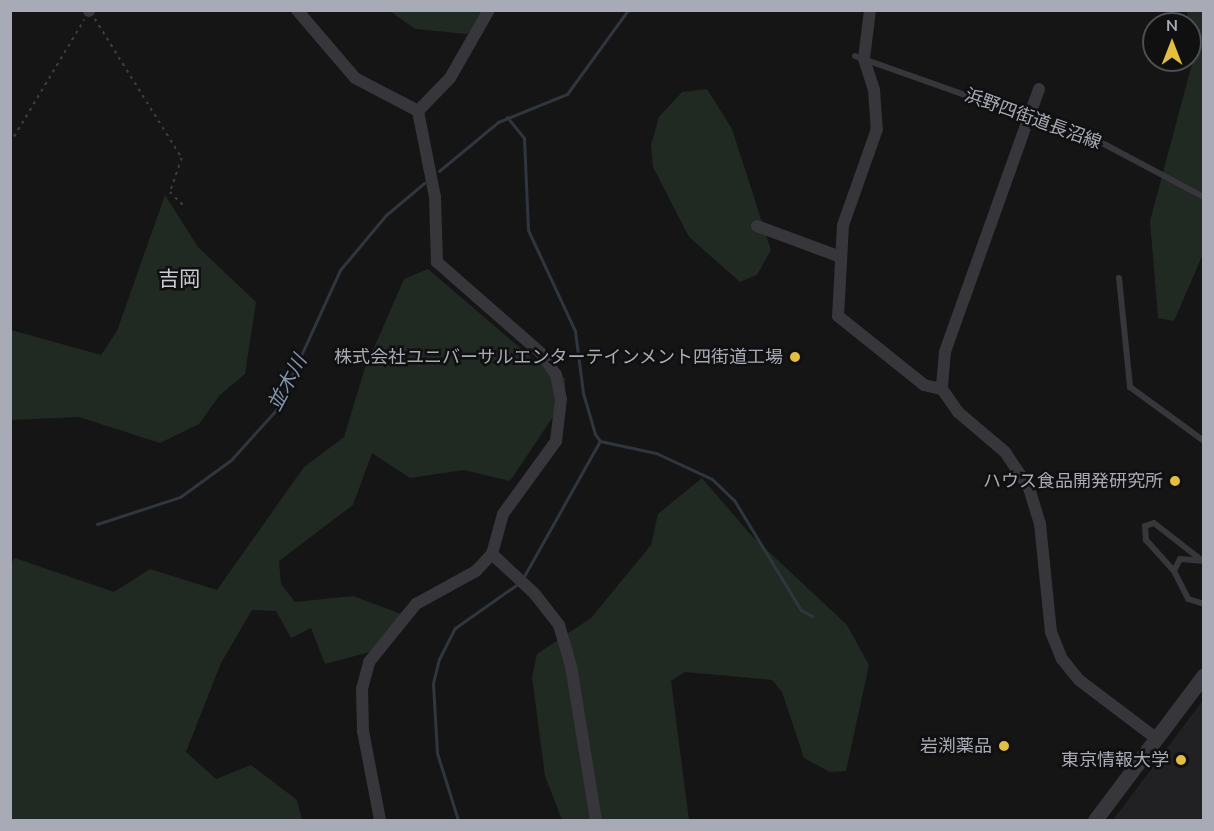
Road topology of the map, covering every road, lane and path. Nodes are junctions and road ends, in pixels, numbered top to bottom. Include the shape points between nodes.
1 (297, 10) edge
2 (489, 10) edge
3 (870, 10) edge
4 (89, 11) edge
5 (859, 58) junction
6 (1039, 89) dead end
7 (418, 111) junction
8 (1030, 118) junction
9 (10, 143) edge
10 (1203, 197) edge
11 (185, 207) dead end
12 (757, 226) dead end
13 (838, 256) junction
14 (1119, 278) dead end
15 (942, 389) junction
16 (1203, 441) edge
17 (492, 554) junction
18 (1201, 559) edge
19 (1174, 571) junction
20 (1203, 604) edge
21 (1203, 675) edge
22 (1157, 739) junction
23 (380, 820) edge
24 (596, 820) edge
25 (1095, 820) edge

1 - 7 street via 355,78
2 - 7 street via 450,78
3 - 5 street
4 - 9 path
4 - 11 path via 182,158 170,192
5 - 8 lane, 浜野四街道長沼線
5 - 13 street via 874,90 877,129 843,225
6 - 8 street
7 - 17 street via 435,197 437,262 542,354 560,393 556,441 503,514
8 - 10 lane, 浜野四街道長沼線 via 1138,159
8 - 15 street via 945,352
12 - 13 street
13 - 15 street via 838,316 924,385
14 - 16 lane via 1130,387
15 - 22 street via 958,412 1005,452 1029,488 1040,524 1051,632 1062,659 1079,680
17 - 23 street via 476,571 416,604 369,662 362,689 363,731
17 - 24 street via 534,593 559,625 571,666
18 - 19 lane via 1180,559
18 - 19 lane via 1154,523 1145,526 1146,540
19 - 20 lane via 1188,599
21 - 22 street
22 - 25 street

